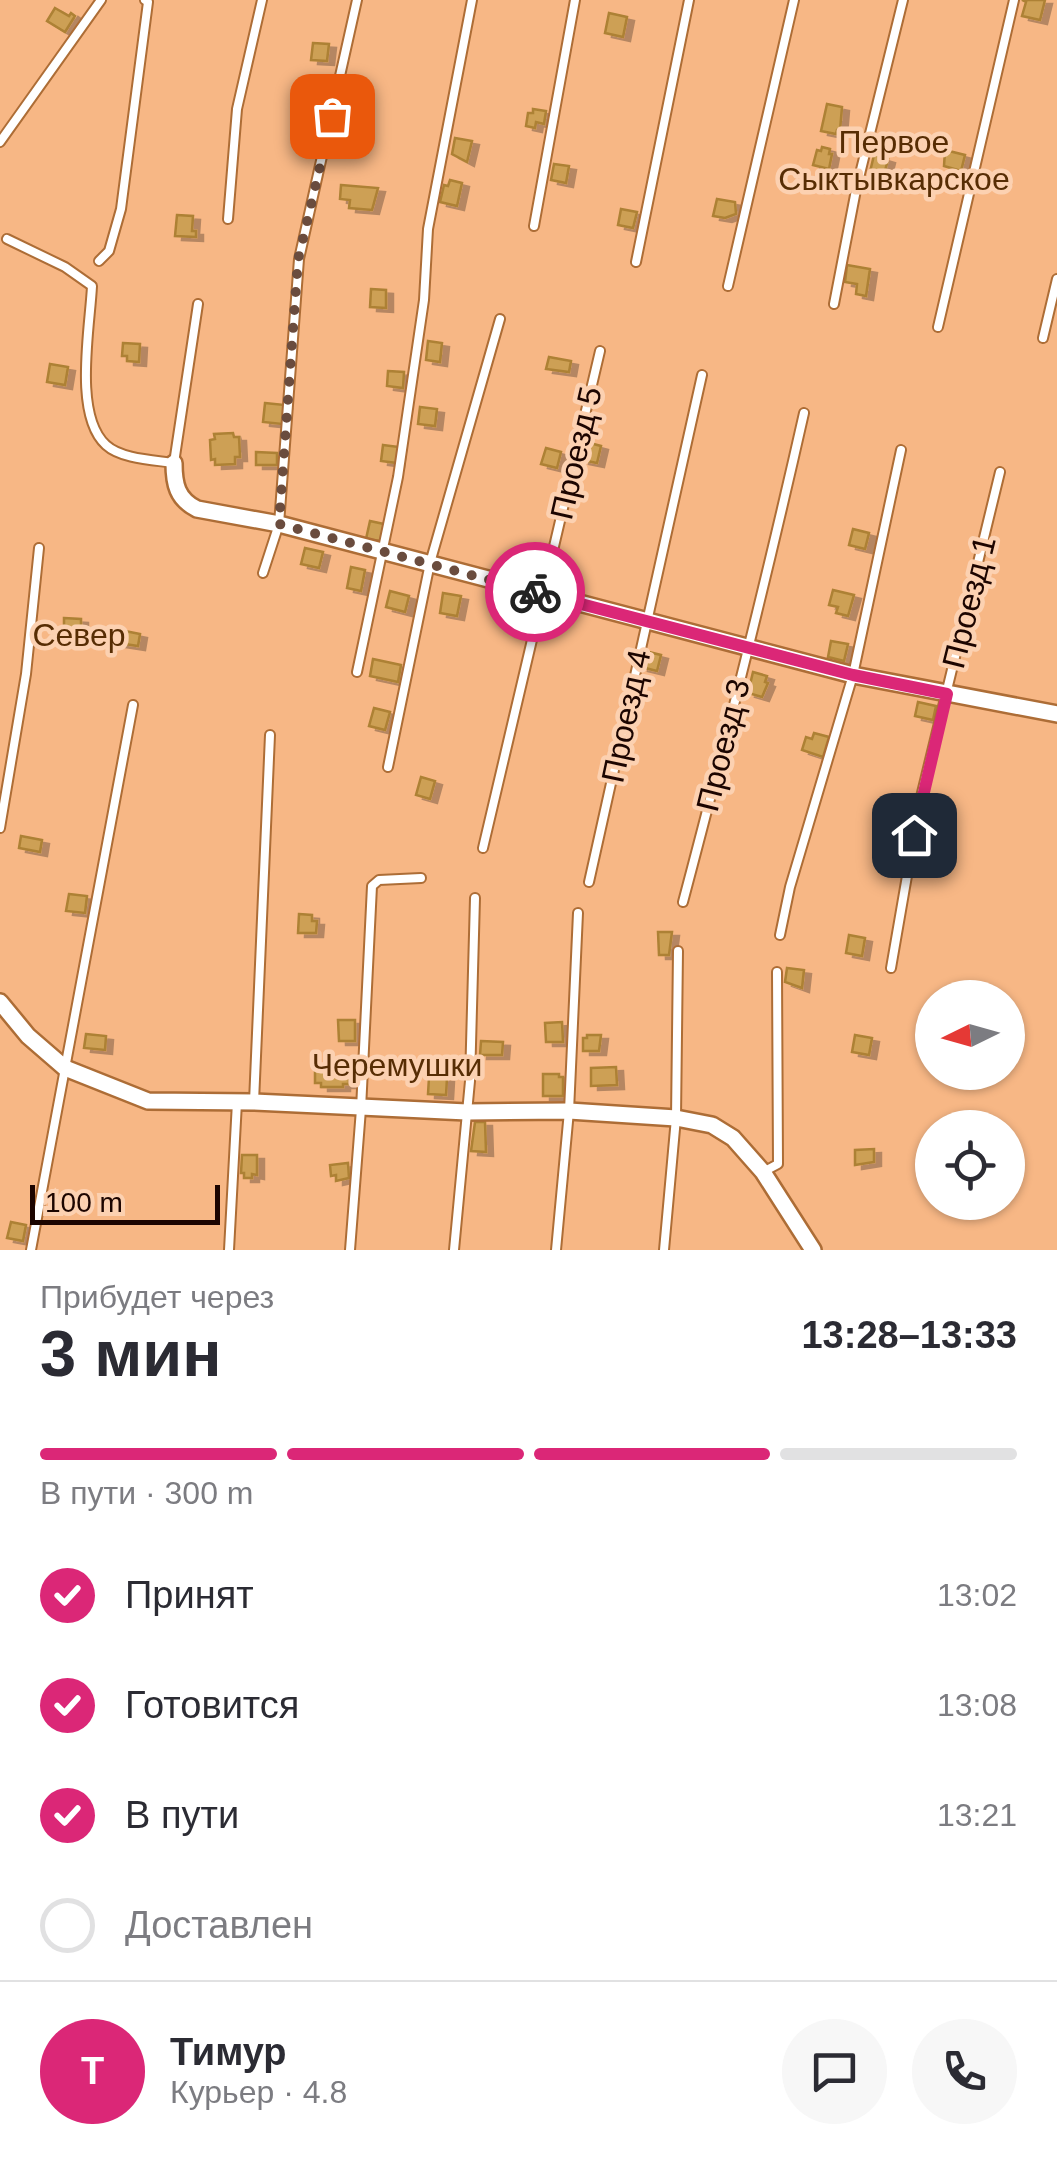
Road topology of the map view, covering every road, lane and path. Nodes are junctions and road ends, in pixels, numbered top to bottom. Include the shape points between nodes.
1 (101, 0) edge
2 (145, 0) edge
3 (262, 0) edge
4 (357, 0) edge
5 (472, 0) edge
6 (576, 0) edge
7 (689, 0) edge
8 (794, 0) edge
9 (903, 0) edge
10 (1014, 0) edge
11 (0, 142) edge
12 (228, 219) dead end
13 (534, 226) dead end
14 (8, 239) dead end
15 (98, 261) dead end
16 (636, 262) dead end
17 (1057, 279) edge
18 (728, 286) dead end
19 (198, 304) dead end
20 (834, 304) dead end
21 (500, 318) dead end
22 (938, 327) dead end
23 (1043, 338) dead end
24 (600, 350) dead end
25 (702, 375) dead end
26 (804, 414) dead end
27 (901, 450) dead end
28 (174, 463) junction
29 (1000, 472) dead end
30 (279, 524) junction
31 (38, 548) dead end
32 (384, 553) junction
33 (430, 563) junction
34 (263, 574) dead end
35 (544, 595) junction
36 (646, 622) junction
37 (747, 648) junction
38 (357, 672) dead end
39 (853, 675) junction
40 (947, 694) junction
41 (133, 705) dead end
42 (1057, 714) edge
43 (270, 735) dead end
44 (388, 767) dead end
45 (0, 828) edge
46 (483, 848) dead end
47 (421, 878) dead end
48 (590, 882) dead end
49 (474, 898) dead end
50 (683, 902) dead end
51 (578, 912) dead end
52 (780, 935) dead end
53 (678, 951) dead end
54 (891, 968) dead end
55 (777, 972) dead end
56 (0, 1002) edge
57 (65, 1068) junction
58 (245, 1102) junction
59 (361, 1109) junction
60 (569, 1111) junction
61 (467, 1112) junction
62 (676, 1118) junction
63 (763, 1172) junction
64 (31, 1250) edge
65 (229, 1250) edge
66 (350, 1250) edge
67 (454, 1250) edge
68 (556, 1250) edge
69 (664, 1250) edge
70 (814, 1250) edge

1 - 11 lane
2 - 15 lane via 121,209 109,250
3 - 12 lane via 237,109
4 - 30 lane via 298,260
5 - 32 lane via 428,229 424,300
6 - 13 lane
7 - 16 lane
8 - 18 lane
9 - 20 lane
10 - 22 lane
14 - 28 lane via 92,286 85,391 90,424 107,447
17 - 23 lane
19 - 28 lane
21 - 33 lane
24 - 35 lane, Проезд 5
25 - 36 lane, Проезд 4
26 - 37 lane, Проезд 3
27 - 39 lane
28 - 30 street via 177,491 186,503
29 - 40 lane, Проезд 1
30 - 32 street
30 - 34 lane
31 - 45 lane via 26,674
32 - 33 street
32 - 38 lane
33 - 35 street
33 - 44 lane
35 - 36 street
35 - 46 lane, Проезд 5
36 - 37 street
36 - 48 lane, Проезд 4
37 - 39 street
37 - 50 lane, Проезд 3
39 - 40 street
39 - 52 lane
40 - 42 street
40 - 54 lane, Проезд 1 via 920,801
41 - 57 lane
43 - 58 lane
47 - 59 lane via 372,886
49 - 61 lane
51 - 60 lane
53 - 62 lane
55 - 63 lane via 778,1164
56 - 57 street
57 - 58 street via 148,1102
57 - 64 lane
58 - 59 street
58 - 65 lane
59 - 61 street
59 - 66 lane
60 - 61 street
60 - 62 street
60 - 68 lane
61 - 67 lane
62 - 63 street via 733,1138
62 - 69 lane
63 - 70 street

